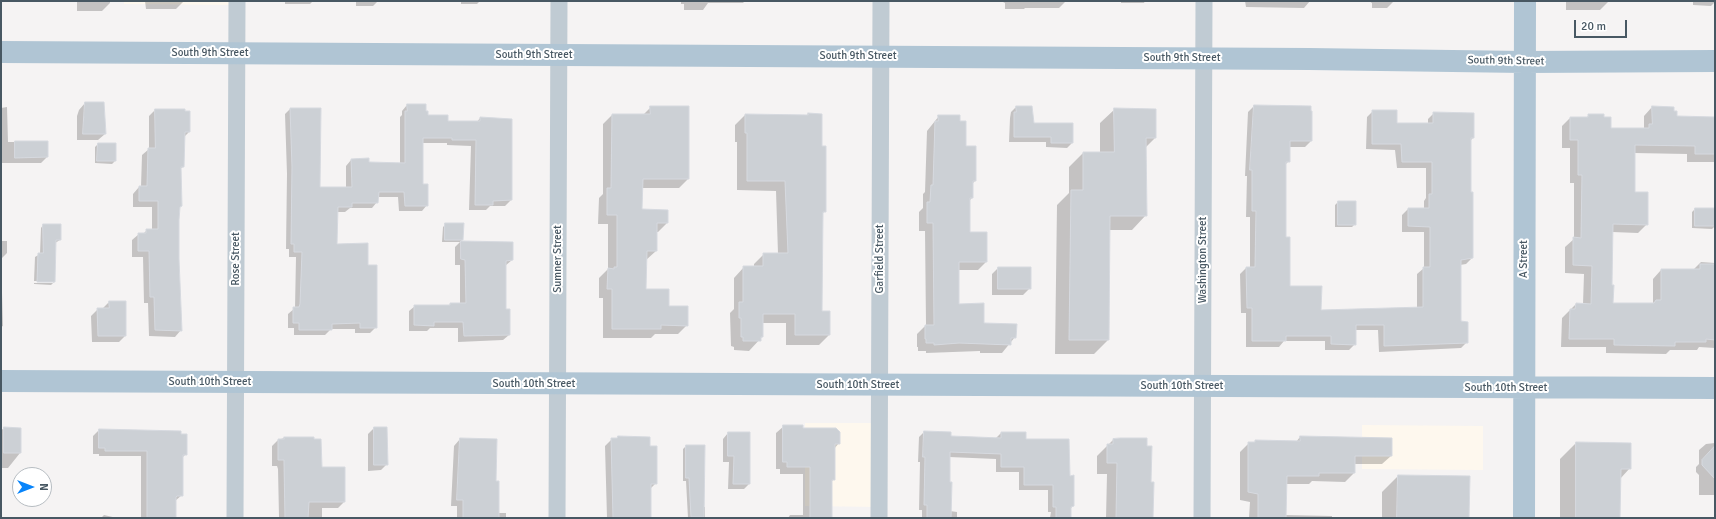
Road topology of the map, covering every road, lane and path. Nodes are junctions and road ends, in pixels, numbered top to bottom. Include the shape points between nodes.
1 (237, 1) edge
2 (559, 1) edge
3 (881, 1) edge
4 (1204, 1) edge
5 (1525, 1) edge
6 (1, 52) edge
7 (236, 53) junction
8 (558, 55) junction
9 (881, 56) junction
10 (1203, 58) junction
11 (1715, 61) edge
12 (1524, 62) junction
13 (1, 381) edge
14 (235, 382) junction
15 (557, 384) junction
16 (880, 385) junction
17 (1202, 386) junction
18 (1524, 388) junction
19 (1715, 388) edge
20 (234, 518) edge
21 (557, 518) edge
22 (879, 518) edge
23 (1202, 518) edge
24 (1524, 518) edge

1 - 7 street, Rose Street
2 - 8 street, Sumner Street
3 - 9 street, Garfield Street
4 - 10 street, Washington Street
5 - 12 main road, A Street
6 - 7 main road, South 9th Street
7 - 8 main road, South 9th Street
7 - 14 street, Rose Street
8 - 9 main road, South 9th Street
8 - 15 street, Sumner Street
9 - 10 main road, South 9th Street
9 - 16 street, Garfield Street
10 - 12 main road, South 9th Street
10 - 17 street, Washington Street
11 - 12 main road, South 9th Street
12 - 18 main road, A Street
13 - 14 main road, South 10th Street
14 - 15 main road, South 10th Street
14 - 20 street, Rose Street
15 - 16 main road, South 10th Street
15 - 21 street, Sumner Street
16 - 17 main road, South 10th Street
16 - 22 street, Garfield Street
17 - 18 main road, South 10th Street
17 - 23 street, Washington Street
18 - 19 main road, South 10th Street
18 - 24 main road, A Street

